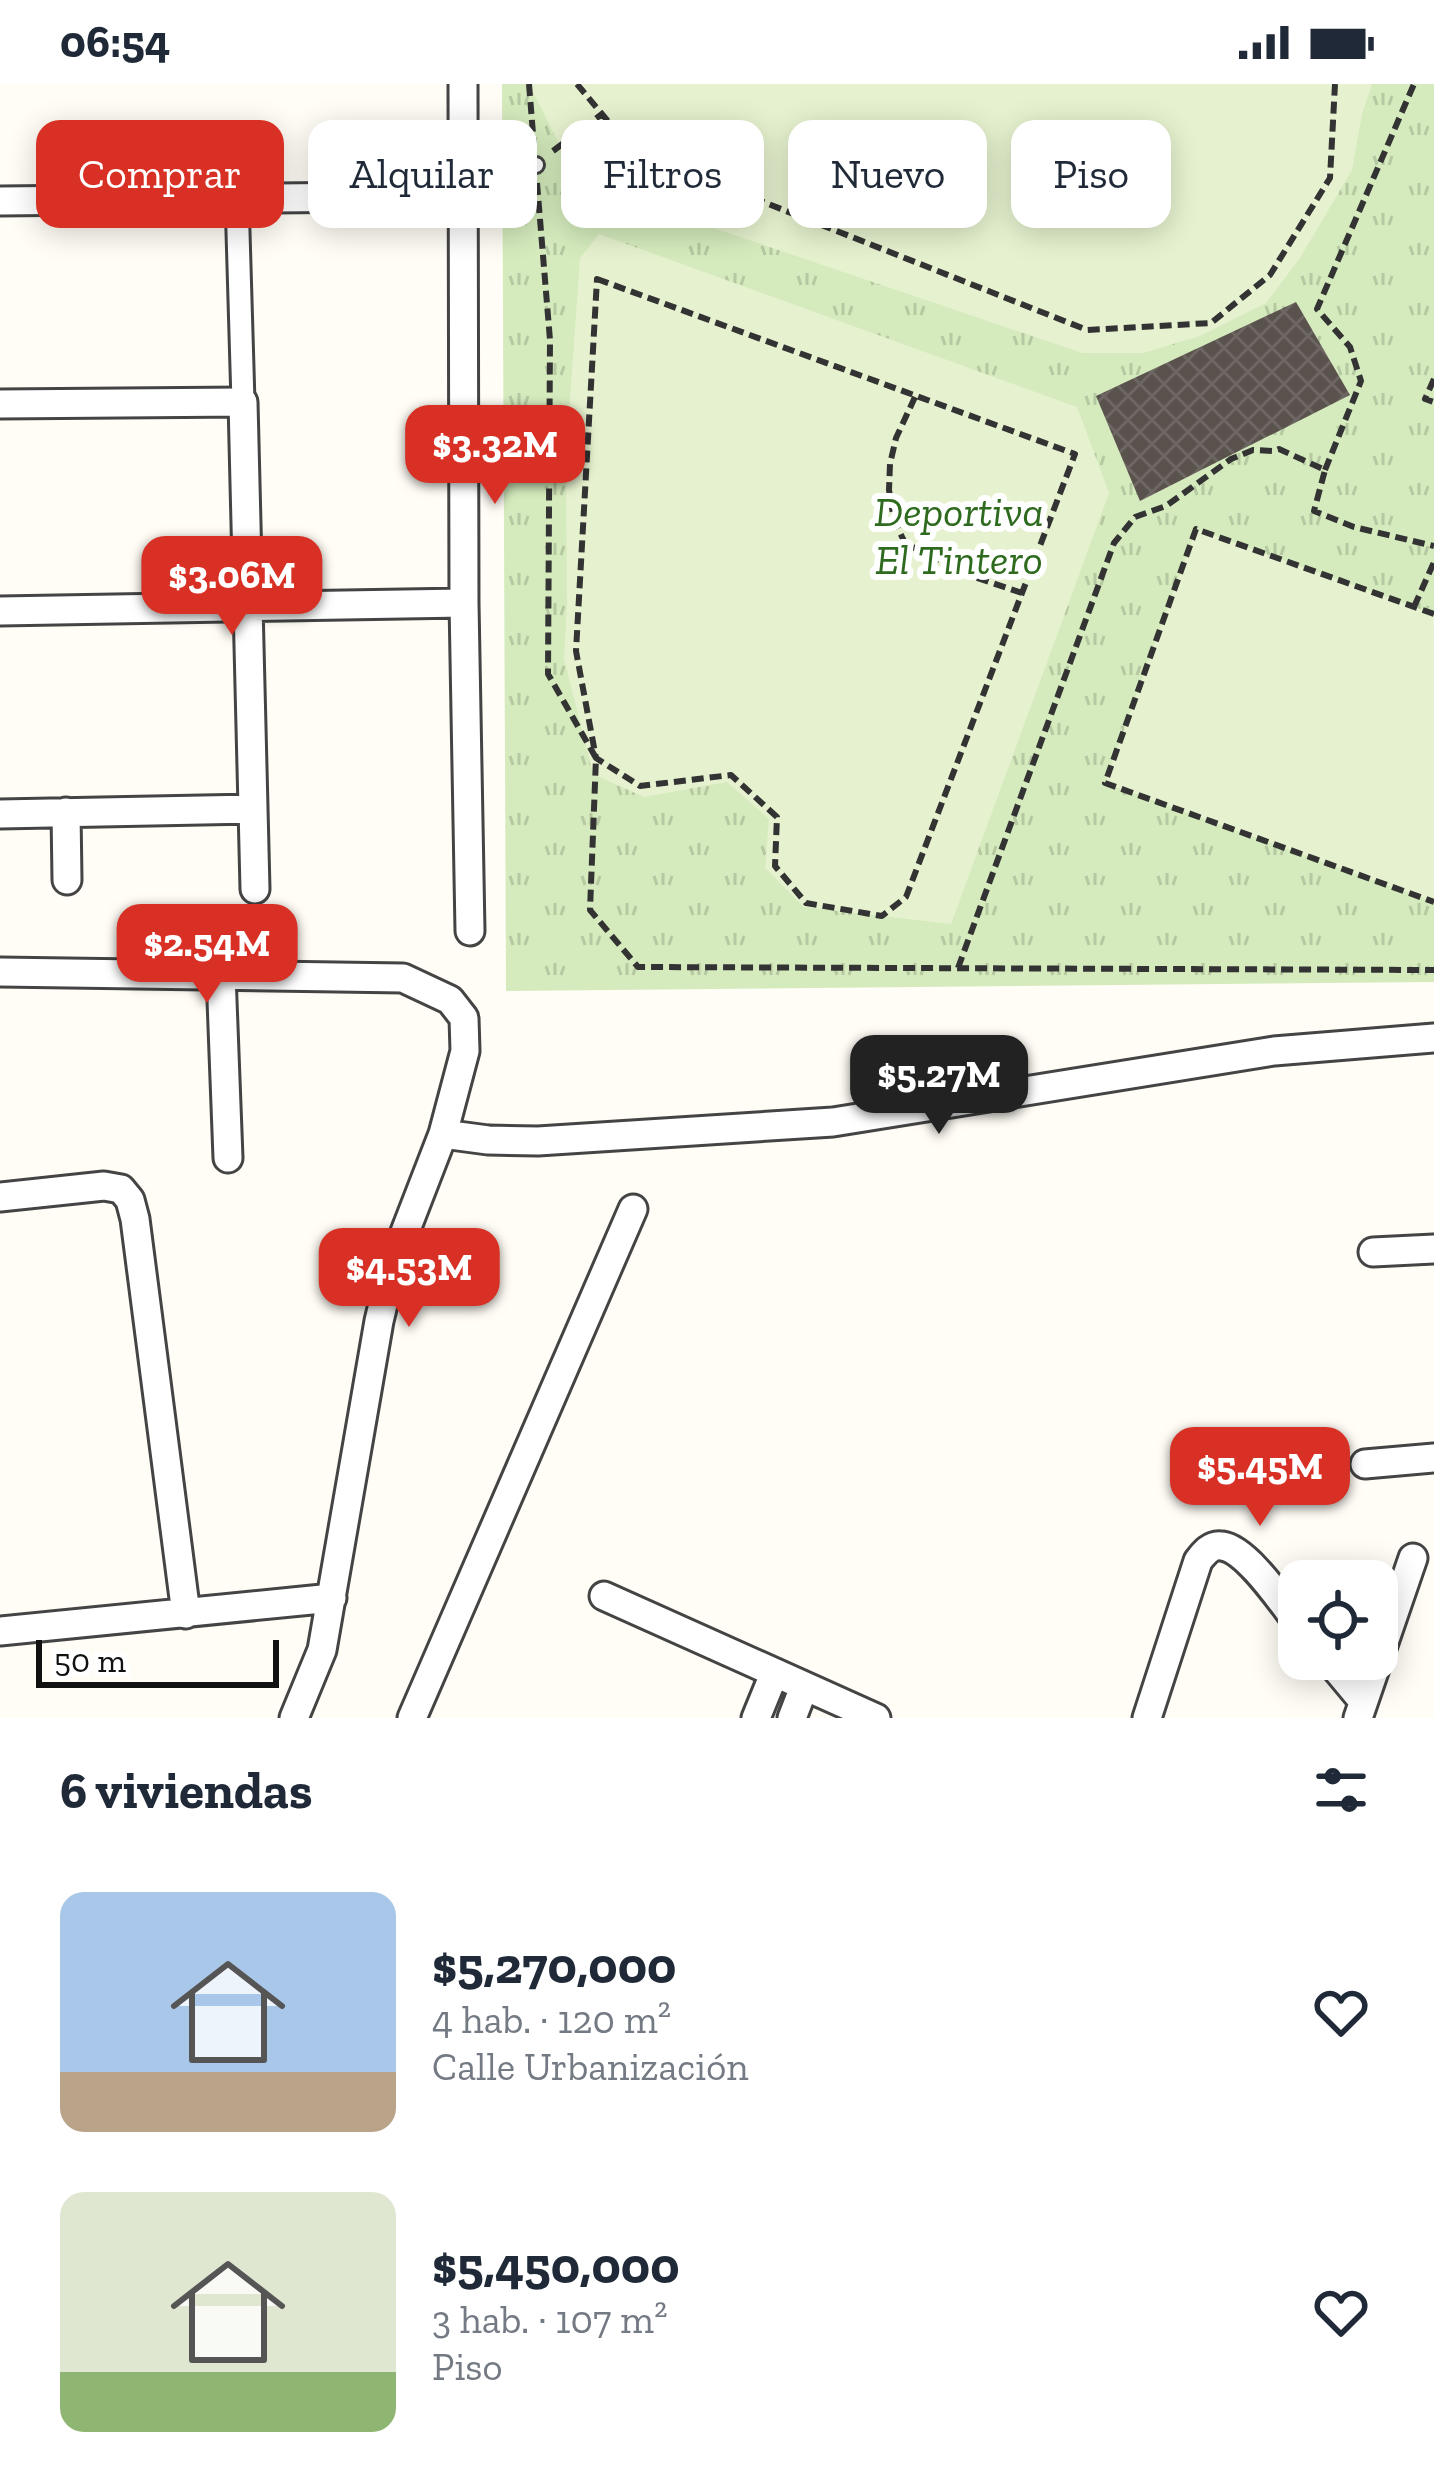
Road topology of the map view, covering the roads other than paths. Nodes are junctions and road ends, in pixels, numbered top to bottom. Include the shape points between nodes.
1 (463, 84) edge
2 (463, 120) edge
3 (0, 201) edge
4 (36, 201) edge
5 (238, 228) edge
6 (464, 228) edge
7 (243, 402) junction
8 (0, 404) edge
9 (464, 603) junction
10 (248, 607) junction
11 (0, 611) edge
12 (253, 809) junction
13 (66, 812) junction
14 (0, 814) edge
15 (67, 880) dead end
16 (255, 890) dead end
17 (470, 931) dead end
18 (0, 972) edge
19 (221, 974) junction
20 (1434, 1038) edge
21 (442, 1134) junction
22 (228, 1158) dead end
23 (0, 1198) edge
24 (633, 1209) dead end
25 (1434, 1249) edge
26 (1373, 1252) dead end
27 (1434, 1458) edge
28 (1365, 1464) dead end
29 (1413, 1558) dead end
30 (604, 1596) dead end
31 (332, 1598) junction
32 (1278, 1599) edge
33 (186, 1614) junction
34 (0, 1631) edge
35 (774, 1674) junction
36 (1342, 1680) edge
37 (805, 1687) junction
38 (1361, 1710) edge
39 (294, 1718) edge
40 (412, 1718) edge
41 (756, 1718) edge
42 (792, 1718) edge
43 (876, 1718) edge
44 (1147, 1718) edge

1 - 2 street
3 - 4 street
5 - 7 street
6 - 9 street
7 - 8 street
7 - 10 street
9 - 10 street
9 - 17 street
10 - 11 street
10 - 12 street
12 - 13 street
12 - 16 street
13 - 14 street
13 - 15 street
18 - 19 street
19 - 21 street via 403,978 450,1000 464,1018 465,1051
19 - 22 street
20 - 21 street via 1274,1051 833,1122 538,1141
21 - 31 street via 379,1321
23 - 33 street via 104,1186 130,1200
24 - 40 street
25 - 26 street
27 - 28 street
29 - 38 street
30 - 35 street
31 - 33 street
31 - 39 street via 322,1650
32 - 44 street via 1242,1555 1208,1548
33 - 34 street
35 - 37 street
35 - 41 street
36 - 38 street
37 - 42 street
37 - 43 street

